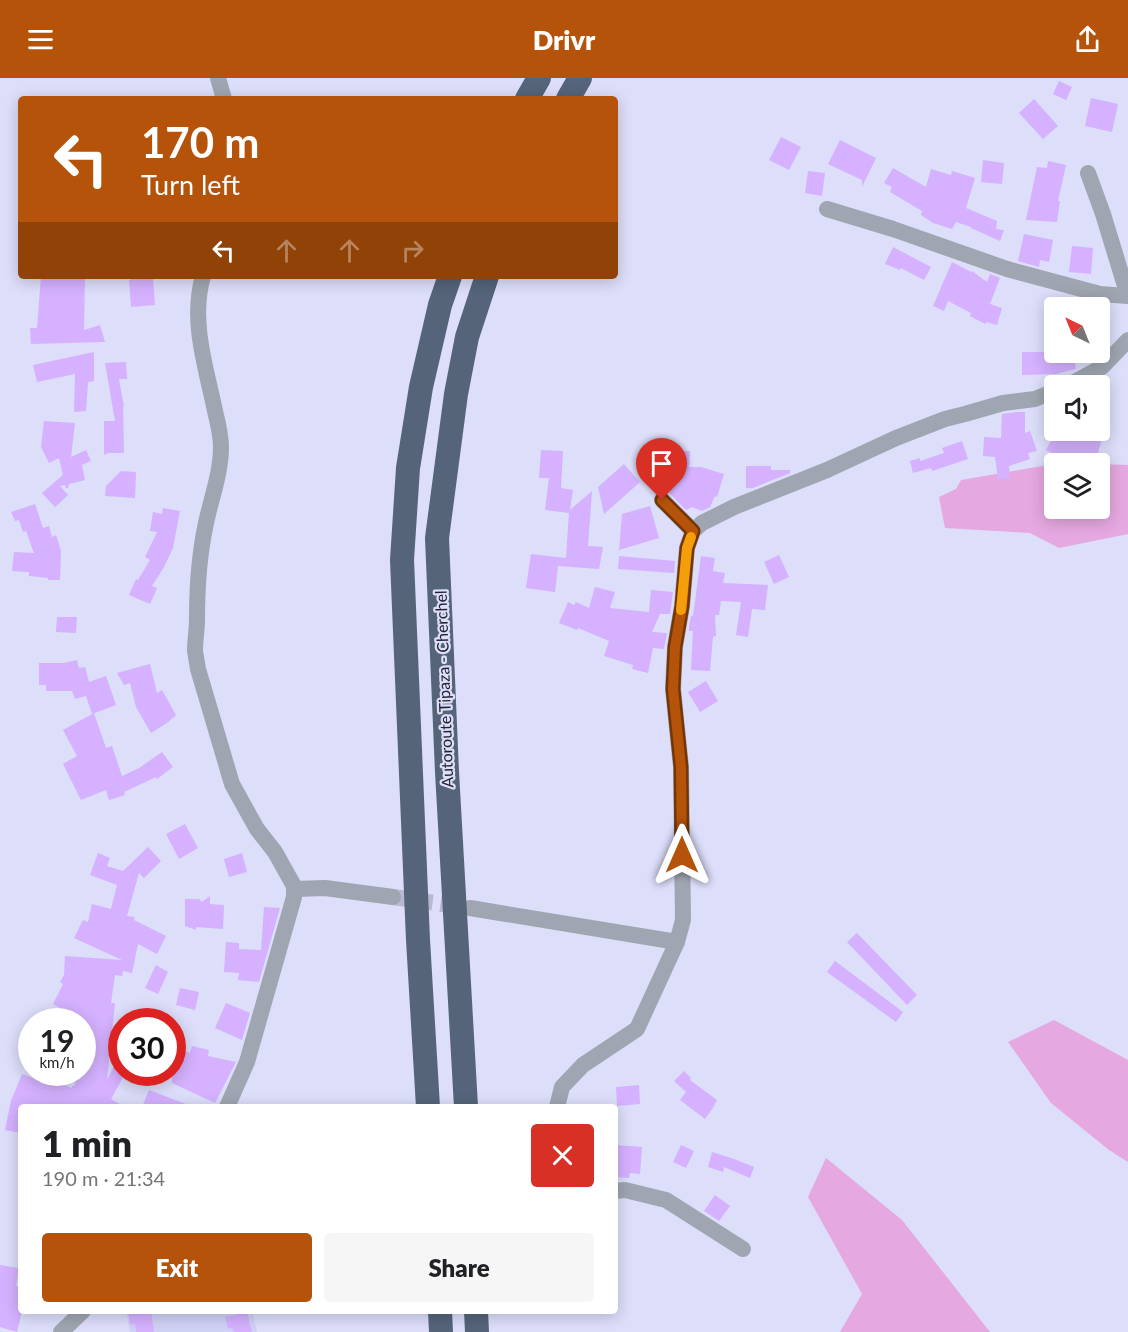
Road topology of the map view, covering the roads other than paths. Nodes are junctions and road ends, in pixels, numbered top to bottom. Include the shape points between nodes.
1 (218, 78) edge
2 (521, 78) edge
3 (539, 78) edge
4 (580, 78) edge
5 (224, 96) edge
6 (512, 96) edge
7 (529, 96) edge
8 (570, 96) edge
9 (1088, 173) dead end
10 (827, 209) dead end
11 (202, 279) edge
12 (449, 279) edge
13 (486, 279) edge
14 (1128, 340) edge
15 (1087, 375) edge
16 (1044, 395) edge
17 (662, 500) dead end
18 (693, 531) junction
19 (294, 889) junction
20 (393, 897) tunnel mouth
21 (470, 908) tunnel mouth
22 (677, 942) junction
23 (228, 1104) edge
24 (428, 1104) edge
25 (466, 1104) edge
26 (558, 1104) edge
27 (618, 1191) edge
28 (742, 1249) dead end
29 (80, 1314) edge
30 (440, 1314) edge
31 (476, 1314) edge
32 (61, 1332) edge
33 (441, 1332) edge
34 (477, 1332) edge

1 - 5 street
2 - 6 highway
3 - 7 highway
4 - 8 highway
9 - 10 street via 1128,296 1100,294 1007,269
11 - 19 street via 198,317 221,448 202,544 195,652 232,784
12 - 24 highway via 421,387 408,468 402,560
13 - 25 highway, Autoroute Tipaza - Cherchel via 467,337 456,394 437,538
14 - 15 street via 1102,367
16 - 18 street via 945,419 906,434 734,507
17 - 18 street
18 - 22 street via 687,548 673,689 681,767 682,920
19 - 20 street via 325,888
19 - 23 street via 247,1062
21 - 22 street
22 - 26 street via 637,1029 582,1065 562,1087
27 - 28 street via 666,1200
29 - 32 street
30 - 33 highway
31 - 34 highway

